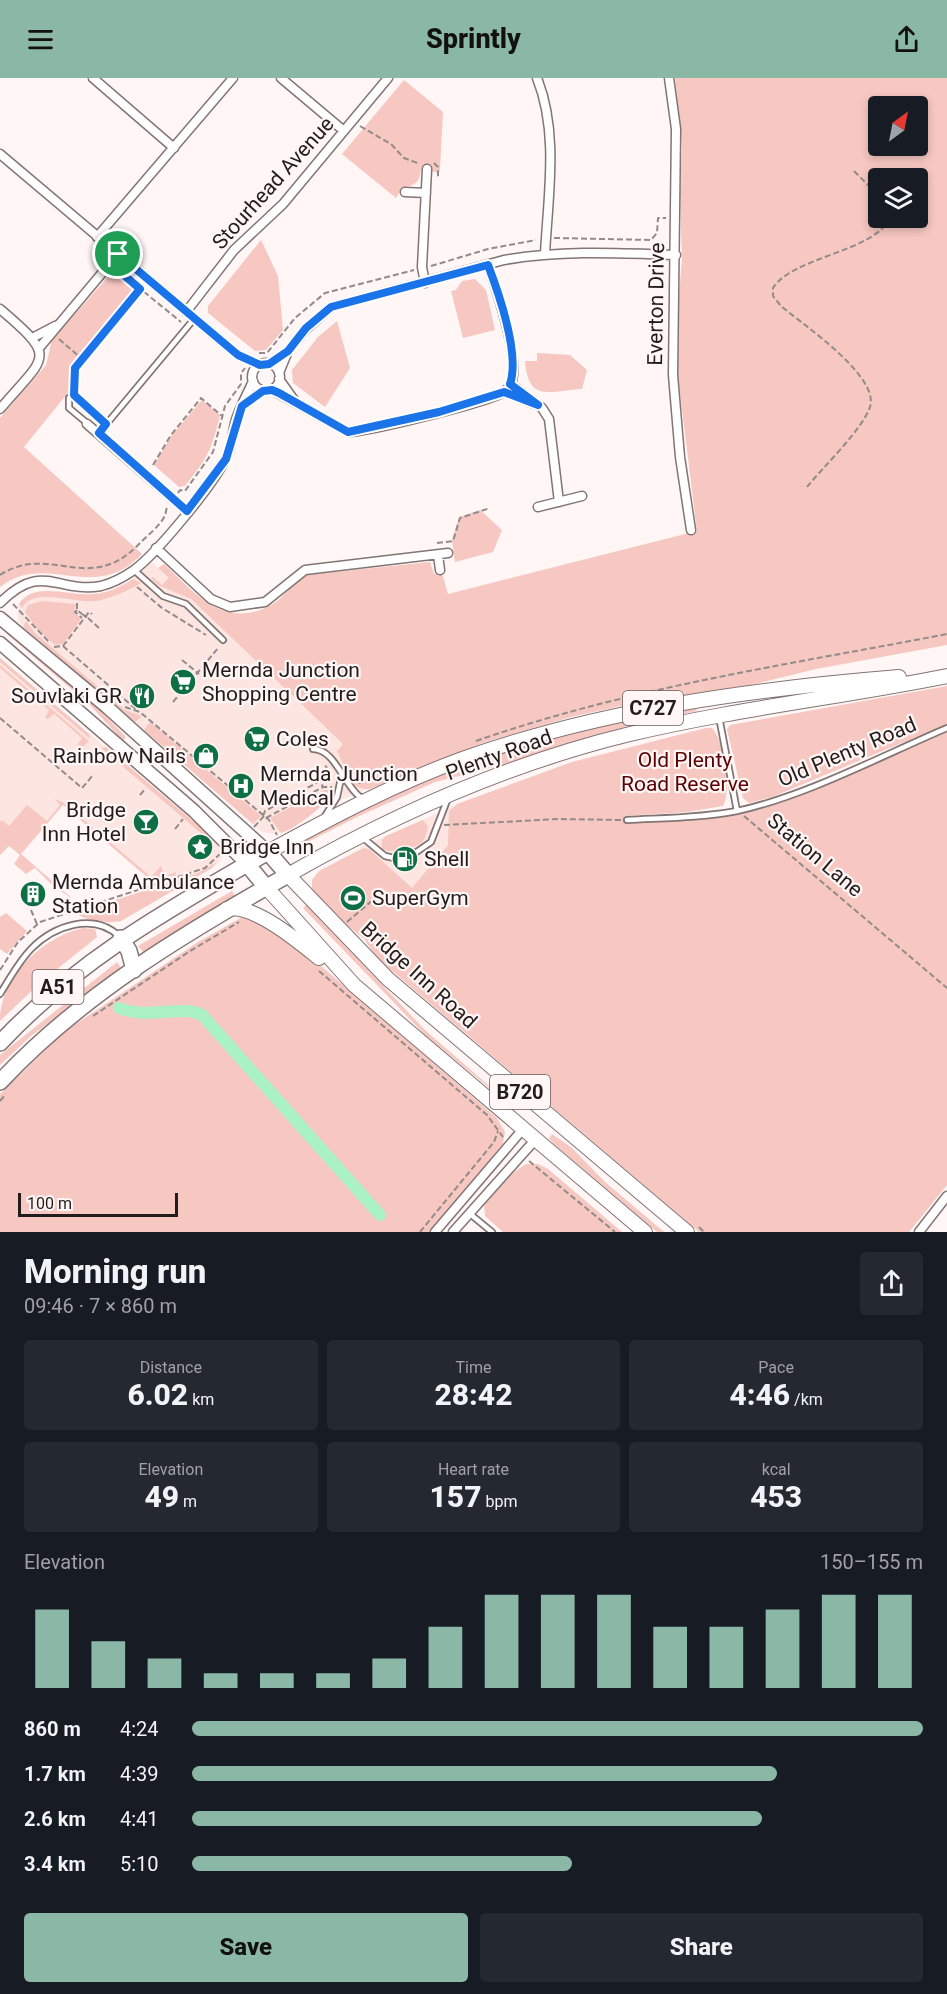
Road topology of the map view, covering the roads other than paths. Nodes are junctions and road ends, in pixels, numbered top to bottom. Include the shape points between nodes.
1 (93, 78) edge
2 (233, 78) edge
3 (281, 78) edge
4 (388, 78) edge
5 (537, 78) edge
6 (669, 78) edge
7 (344, 131) junction
8 (174, 147) junction
9 (0, 154) edge
10 (428, 166) road end
11 (405, 192) dead end
12 (426, 193) junction
13 (98, 237) junction
14 (118, 254) junction
15 (545, 254) junction
16 (676, 255) junction
17 (488, 265) junction
18 (425, 283) junction
19 (0, 309) edge
20 (186, 312) junction
21 (194, 319) junction
22 (58, 324) junction
23 (34, 338) junction
24 (40, 347) junction
25 (288, 351) junction
26 (238, 355) junction
27 (265, 364) junction
28 (279, 376) junction
29 (253, 379) junction
30 (510, 384) junction
31 (268, 390) junction
32 (504, 392) junction
33 (69, 398) dead end
34 (294, 401) junction
35 (538, 405) junction
36 (242, 406) junction
37 (0, 409) edge
38 (87, 423) joint
39 (99, 433) junction
40 (582, 496) dead end
41 (559, 502) junction
42 (538, 507) dead end
43 (187, 511) junction
44 (691, 530) dead end
45 (156, 548) junction
46 (448, 553) dead end
47 (438, 555) junction
48 (134, 570) junction
49 (440, 570) dead end
50 (0, 603) edge
51 (0, 618) edge
52 (223, 640) dead end
53 (0, 643) edge
54 (947, 674) edge
55 (718, 715) junction
56 (947, 728) edge
57 (313, 749) dead end
58 (342, 777) junction
59 (449, 795) junction
60 (372, 797) junction
61 (737, 811) junction
62 (627, 820) road end
63 (320, 823) junction
64 (361, 836) junction
65 (268, 852) junction
66 (414, 853) dead end
67 (394, 858) dead end
68 (247, 864) junction
69 (288, 875) junction
70 (266, 887) junction
71 (227, 909) junction
72 (121, 938) junction
73 (134, 970) junction
74 (354, 985) junction
75 (0, 994) edge
76 (0, 1043) edge
77 (6, 1085) edge
78 (540, 1108) junction
79 (552, 1119) junction
80 (523, 1129) junction
81 (535, 1140) junction
82 (947, 1196) edge
83 (459, 1205) junction
84 (470, 1213) junction
85 (689, 1226) edge
86 (435, 1232) edge
87 (453, 1232) edge
88 (492, 1232) edge
89 (645, 1232) edge
90 (919, 1232) edge

1 - 8 street
2 - 8 street
3 - 7 street
4 - 7 street, Stourhead Avenue
5 - 15 street via 550,139
6 - 16 street, Everton Drive via 676,129
7 - 20 street, Stourhead Avenue via 283,204 234,250
8 - 13 street
9 - 13 street
10 - 12 street
11 - 12 street
12 - 18 street via 422,267
13 - 14 street
14 - 20 street
14 - 22 street
15 - 16 street
15 - 17 street
16 - 44 street, Everton Drive via 671,322 673,375
17 - 18 street
17 - 30 street via 508,328
18 - 25 street via 331,307 306,328
19 - 23 street
20 - 21 street
21 - 26 street
21 - 39 lane
22 - 23 street
22 - 24 street
23 - 24 street
24 - 37 street via 37,366
25 - 27 street
25 - 28 street
26 - 27 street
26 - 29 street
27 - 28 street
27 - 29 street
28 - 31 street
28 - 34 street
29 - 31 street via 257,387
29 - 36 street
30 - 32 street
30 - 35 street
31 - 34 street
31 - 36 street
32 - 34 street via 354,432 334,427
32 - 35 street
33 - 38 lane via 69,408
35 - 41 street via 549,419
36 - 43 street via 226,459
38 - 39 street
39 - 43 street
40 - 41 street
41 - 42 street
43 - 45 street
45 - 47 street via 211,599 230,607 265,602 305,570
45 - 48 street
46 - 47 street
47 - 49 street
48 - 50 street via 96,586 31,581
48 - 52 lane via 163,596 186,604
51 - 65 main road, Bridge Inn Road via 114,713
53 - 68 main road via 221,835
54 - 55 main road, Plenty Road / C727
54 - 60 main road, Plenty Road / C727 via 734,694 622,714 557,729 476,755
55 - 59 main road, Plenty Road / C727 via 605,741
55 - 61 lane, Station Lane
56 - 61 lane, Old Plenty Road via 788,796
57 - 58 lane via 329,754
58 - 60 lane via 360,797
58 - 63 lane via 337,797
59 - 64 main road, Plenty Road / C727
59 - 66 lane via 428,846
60 - 63 main road, Plenty Road / C727
61 - 62 lane, Old Plenty Road
63 - 65 main road, Plenty Road / C727
64 - 67 lane via 385,856
64 - 69 main road, Plenty Road / C727
65 - 68 highway, Plenty Road / A51
65 - 69 highway, Bridge Inn Road / B720
68 - 70 highway, B720
68 - 72 highway, Plenty Road / A51
69 - 70 highway, Plenty Road / A51
69 - 78 main road, Bridge Inn Road / B720 via 346,924 396,986
70 - 71 highway, Plenty Road / A51
70 - 74 main road, B720
71 - 73 highway, Plenty Road / A51
71 - 74 main road via 243,909 265,920
72 - 73 highway
72 - 75 lane via 109,928 90,923 57,931 31,949
72 - 76 highway, Plenty Road / A51 via 58,987
73 - 77 highway, Plenty Road / A51 via 54,1028
74 - 80 main road, B720
78 - 79 main road, Bridge Inn Road / B720
78 - 80 main road
79 - 81 main road
79 - 85 main road, Bridge Inn Road / B720
80 - 81 main road, B720
80 - 83 street
81 - 84 street
81 - 89 main road, B720
82 - 90 street
83 - 84 street
83 - 86 street
84 - 87 street
84 - 88 lane

